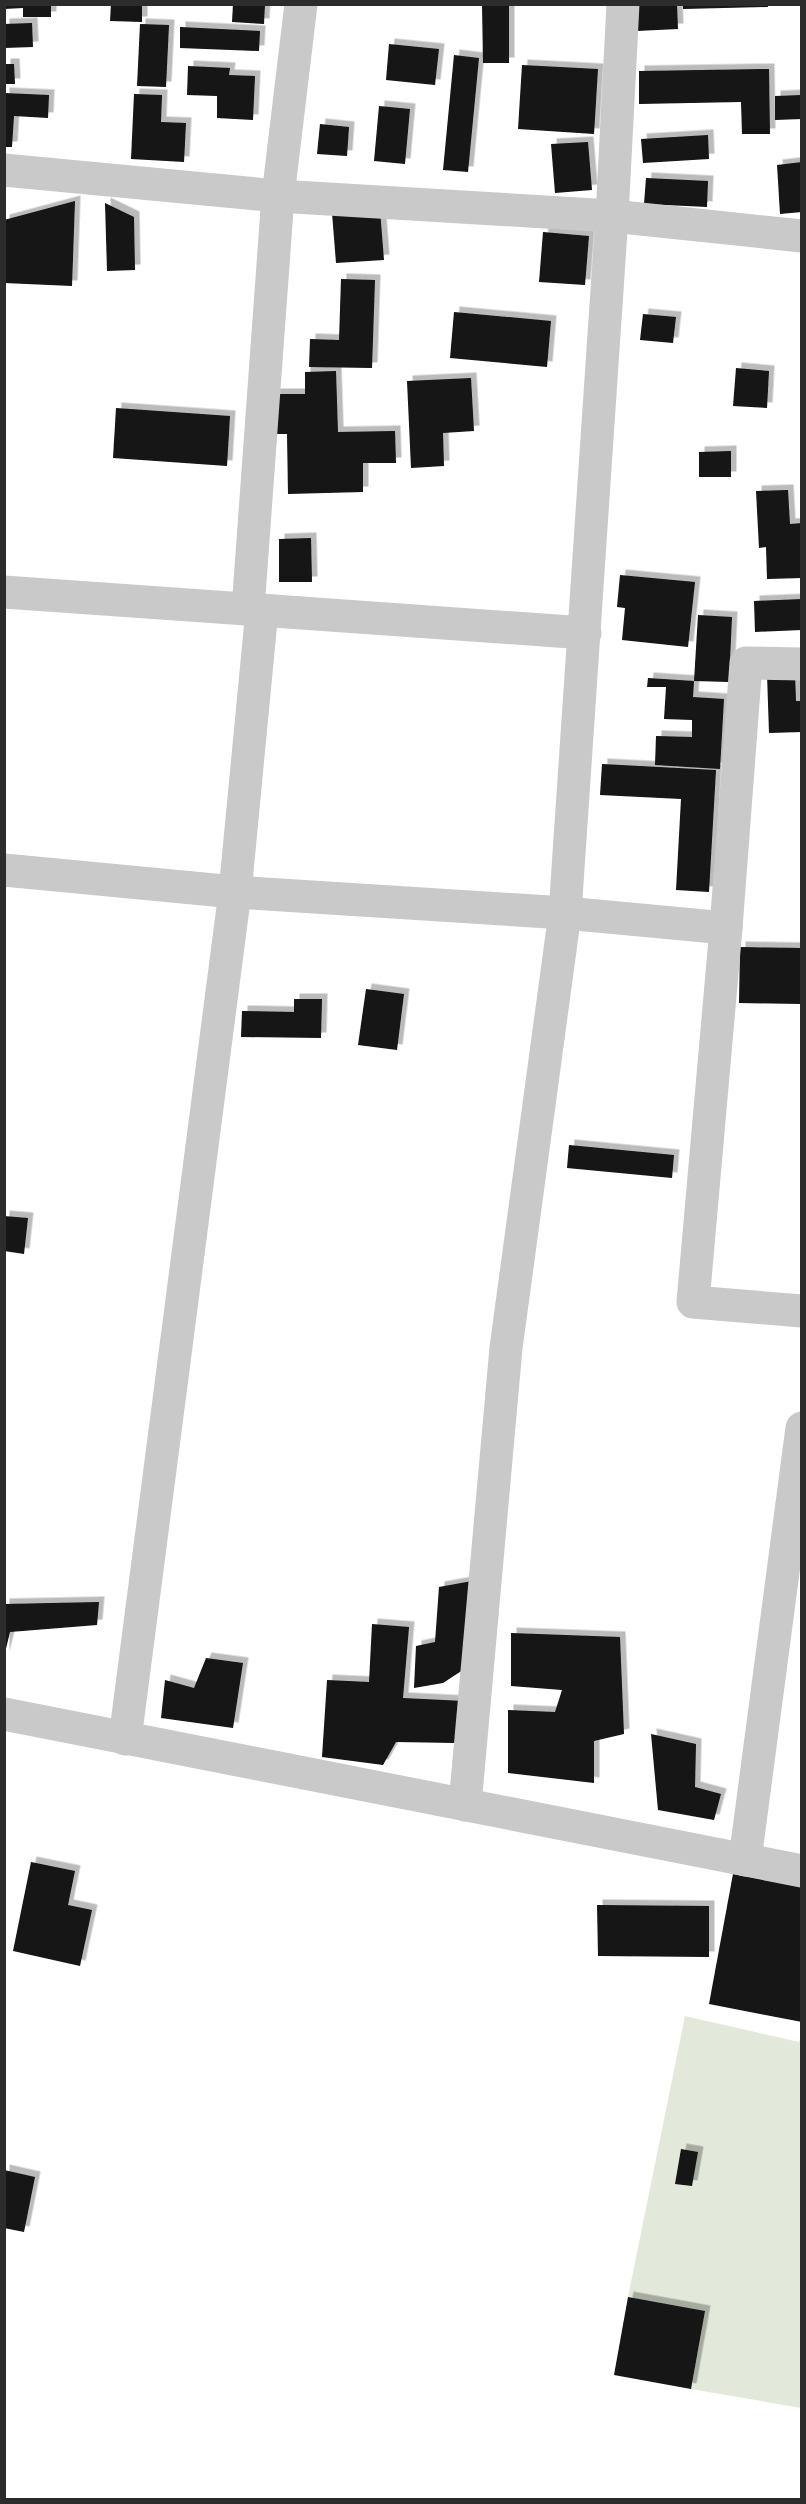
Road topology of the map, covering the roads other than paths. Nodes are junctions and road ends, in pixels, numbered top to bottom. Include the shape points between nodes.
1 (301, 4) edge
2 (624, 4) edge
3 (4, 170) edge
4 (278, 196) junction
5 (612, 216) junction
6 (801, 236) edge
7 (4, 592) edge
8 (255, 609) junction
9 (585, 633) junction
10 (801, 664) edge
11 (4, 870) edge
12 (236, 892) junction
13 (565, 913) junction
14 (726, 928) junction
15 (801, 1311) edge
16 (801, 1428) edge
17 (798, 1485) edge
18 (4, 1714) edge
19 (125, 1739) junction
20 (465, 1805) junction
21 (745, 1860) junction
22 (801, 1871) edge

1 - 4 street
2 - 5 street
3 - 4 street
4 - 5 street
4 - 8 street
5 - 6 street
5 - 9 street
7 - 8 street
8 - 9 street
8 - 12 street
9 - 13 street
10 - 14 street via 746,663
11 - 12 street
12 - 13 street
12 - 19 street
13 - 14 street
13 - 20 street via 506,1348
14 - 15 street via 693,1302
16 - 17 street
17 - 21 street
18 - 19 street
19 - 20 street
20 - 21 street
21 - 22 street

